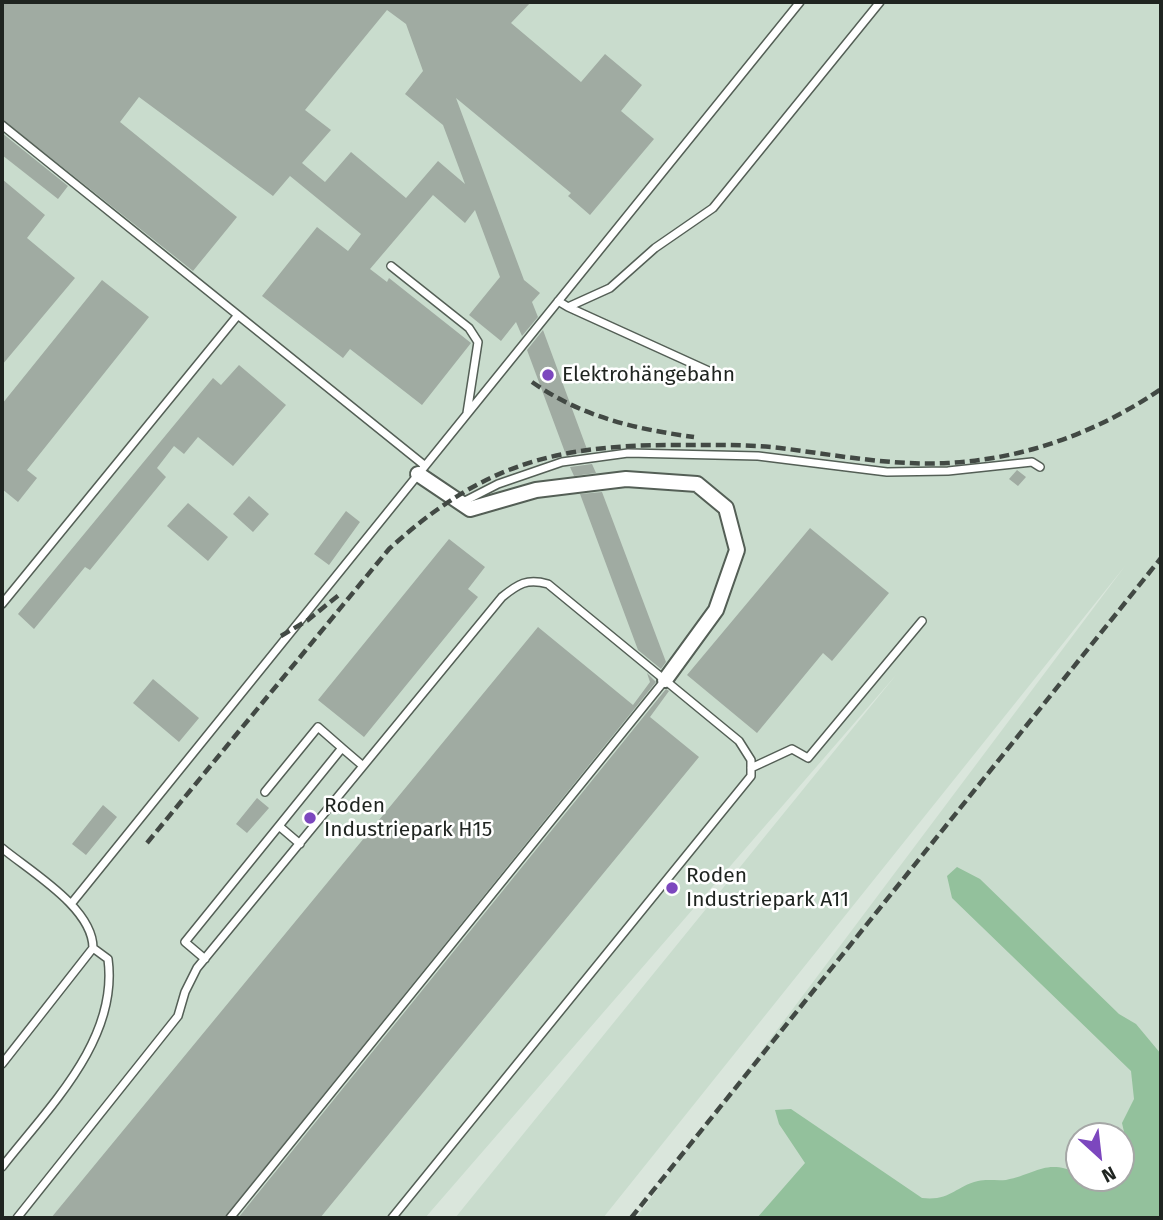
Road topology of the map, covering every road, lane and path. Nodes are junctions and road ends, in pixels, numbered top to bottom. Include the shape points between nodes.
1 (800, 2) edge
2 (880, 2) edge
3 (2, 125) edge
4 (391, 266) dead end
5 (558, 301) junction
6 (568, 307) junction
7 (238, 315) junction
8 (711, 372) dead end
9 (467, 414) junction
10 (1040, 467) dead end
11 (421, 469) junction
12 (459, 505) junction
13 (2, 604) edge
14 (922, 621) dead end
15 (665, 680) junction
16 (342, 748) junction
17 (363, 766) junction
18 (751, 768) junction
19 (265, 792) dead end
20 (279, 826) junction
21 (300, 844) junction
22 (2, 848) edge
23 (71, 904) junction
24 (93, 947) junction
25 (205, 959) junction
26 (2, 1064) edge
27 (2, 1167) edge
28 (17, 1218) edge
29 (230, 1218) edge
30 (392, 1218) edge

1 - 5 lane
2 - 6 lane via 712,208 610,288
3 - 7 lane
4 - 9 lane via 469,328 478,342
5 - 6 lane
5 - 9 lane
6 - 8 lane
7 - 11 lane
7 - 13 lane
9 - 11 lane
10 - 12 lane via 1032,461 948,471 887,472 758,456 628,453 562,462 498,484
11 - 12 street
11 - 23 lane
12 - 15 street via 470,509 537,490 626,479 697,484 726,508 737,550 716,610
14 - 18 lane via 808,758 792,749
15 - 17 lane via 548,584 519,583 502,597
15 - 18 lane via 739,741
15 - 29 lane
16 - 17 lane
16 - 19 lane via 318,727
16 - 20 lane
17 - 21 lane
18 - 30 lane via 751,776
20 - 21 lane
20 - 25 lane via 185,942
21 - 25 lane
22 - 23 lane
23 - 24 lane via 86,919
24 - 26 lane
24 - 27 lane via 108,959 111,983 94,1040 72,1079
25 - 28 lane via 185,992 178,1016

